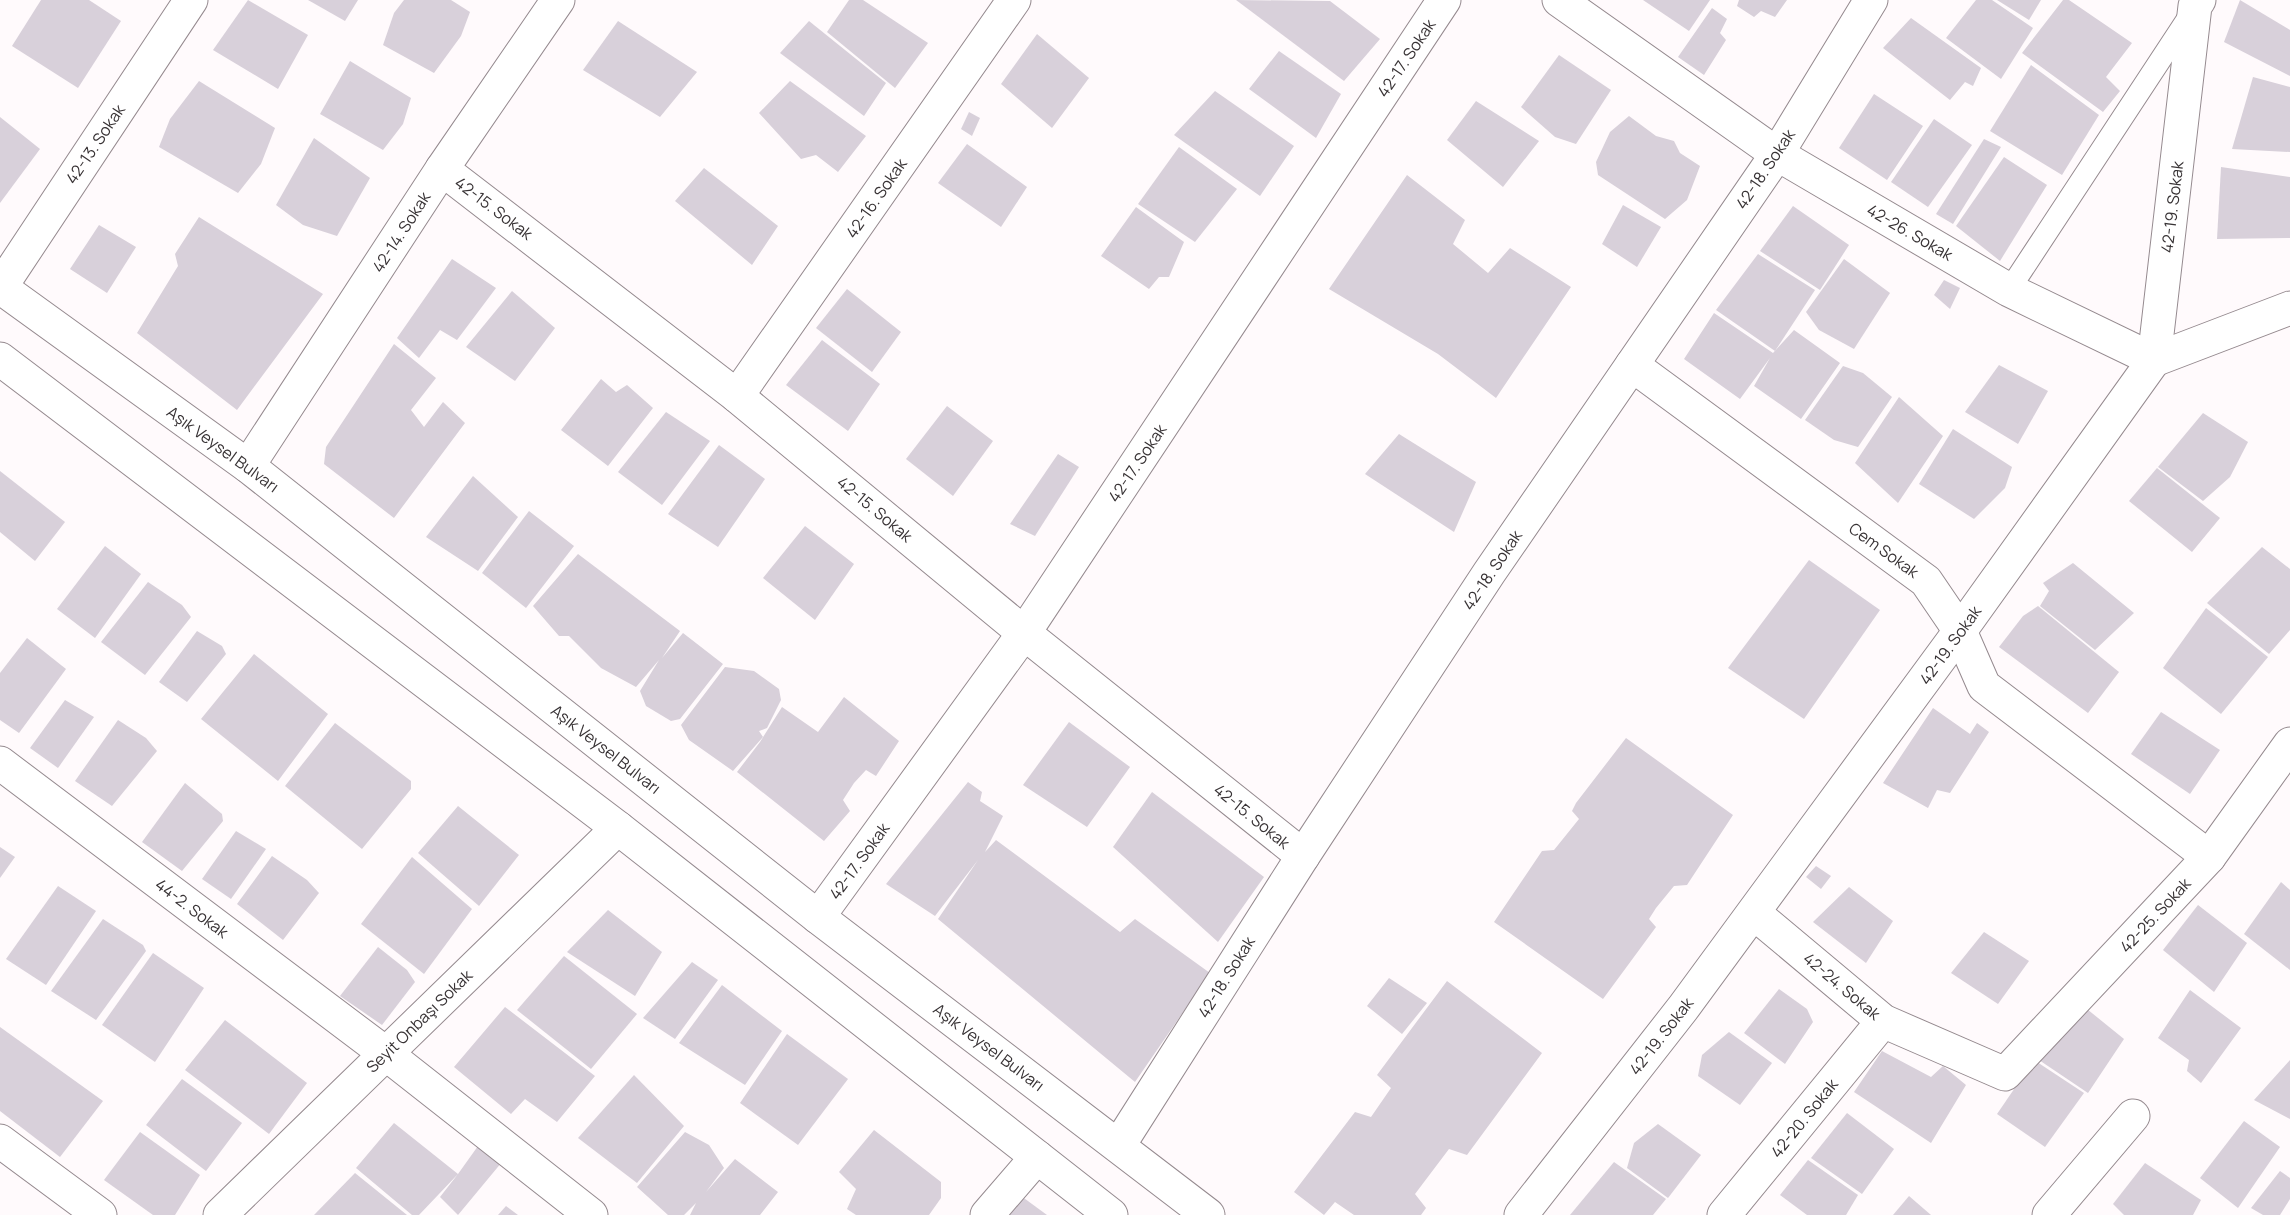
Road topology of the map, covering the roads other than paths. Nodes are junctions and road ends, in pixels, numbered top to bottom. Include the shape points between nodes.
1 (191, 0) edge
2 (558, 0) edge
3 (1014, 0) edge
4 (1444, 0) edge
5 (1559, 0) edge
6 (1871, 0) edge
7 (2197, 3) edge
8 (1777, 154) junction
9 (442, 169) junction
10 (0, 287) edge
11 (2009, 290) junction
12 (2290, 308) edge
13 (0, 358) edge
14 (2154, 360) junction
15 (1632, 365) junction
16 (737, 396) junction
17 (248, 466) junction
18 (1960, 631) junction
19 (1024, 633) junction
20 (2290, 744) edge
21 (0, 763) edge
22 (618, 828) junction
23 (1303, 856) junction
24 (2210, 857) junction
25 (1754, 913) junction
26 (818, 917) junction
27 (1883, 1021) junction
28 (385, 1053) junction
29 (2005, 1074) joint
30 (2133, 1116) dead end
31 (0, 1141) edge
32 (1119, 1145) junction
33 (1037, 1157) junction
34 (2051, 1214) edge
35 (100, 1215) edge
36 (220, 1215) edge
37 (591, 1215) edge
38 (987, 1215) edge
39 (1110, 1215) edge
40 (1208, 1215) edge
41 (1521, 1215) edge
42 (1724, 1215) edge

1 - 10 street, 42-13. Sokak
2 - 9 street, 42-14. Sokak
3 - 16 street, 42-16. Sokak
4 - 19 street, 42-17. Sokak
5 - 8 street, 42-26. Sokak
6 - 8 street, 42-18. Sokak
7 - 11 lane
7 - 14 street, 42-19. Sokak
8 - 11 street, 42-26. Sokak
8 - 15 street, 42-18. Sokak
9 - 16 street, 42-15. Sokak
9 - 17 street, 42-14. Sokak
10 - 17 street, Aşık Veysel Bulvarı
11 - 14 street, 42-26. Sokak
12 - 14 street
13 - 22 street
14 - 18 street, 42-19. Sokak
15 - 18 street, Cem Sokak via 1926,581
15 - 23 street, 42-18. Sokak via 1489,573
16 - 19 street, 42-15. Sokak
17 - 26 street, Aşık Veysel Bulvarı
18 - 24 street, Cem Sokak via 1984,686
18 - 25 street, 42-19. Sokak
19 - 23 street, 42-15. Sokak
19 - 26 street, 42-17. Sokak
20 - 24 street, 42-25. Sokak
21 - 28 street, 44-2. Sokak
22 - 28 street, Seyit Onbaşı Sokak
22 - 33 street
23 - 32 street, 42-18. Sokak
24 - 29 street, 42-25. Sokak
25 - 27 street, 42-24. Sokak
25 - 41 street, 42-19. Sokak
26 - 32 street, Aşık Veysel Bulvarı
27 - 29 street, 42-24. Sokak
27 - 42 street, 42-20. Sokak
28 - 36 street, Seyit Onbaşı Sokak
28 - 37 street, 44-2. Sokak
30 - 34 street
31 - 35 street
32 - 40 street, Aşık Veysel Bulvarı
33 - 38 street
33 - 39 street

